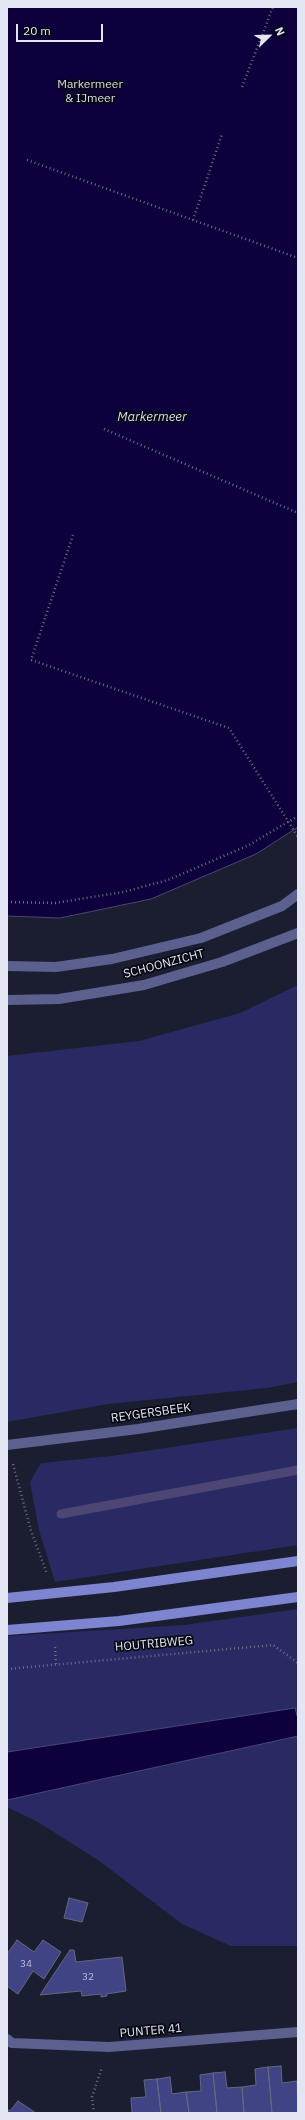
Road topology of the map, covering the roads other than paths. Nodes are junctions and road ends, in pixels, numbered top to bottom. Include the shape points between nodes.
1 (298, 894) edge
2 (298, 933) edge
3 (7, 966) edge
4 (7, 1000) edge
5 (298, 1404) edge
6 (8, 1444) edge
7 (298, 1561) edge
8 (298, 1597) edge
9 (7, 1598) edge
10 (7, 1630) edge
11 (298, 2032) edge
12 (7, 2039) edge

1 - 3 street via 282,906 201,938 112,959 56,966
2 - 4 street, SCHOONZICHT via 222,962 144,985 59,999
5 - 6 street, REYGERSBEEK via 138,1429
7 - 9 main road
8 - 10 main road via 120,1621
11 - 12 street, PUNTER 41 via 109,2047 12,2042

